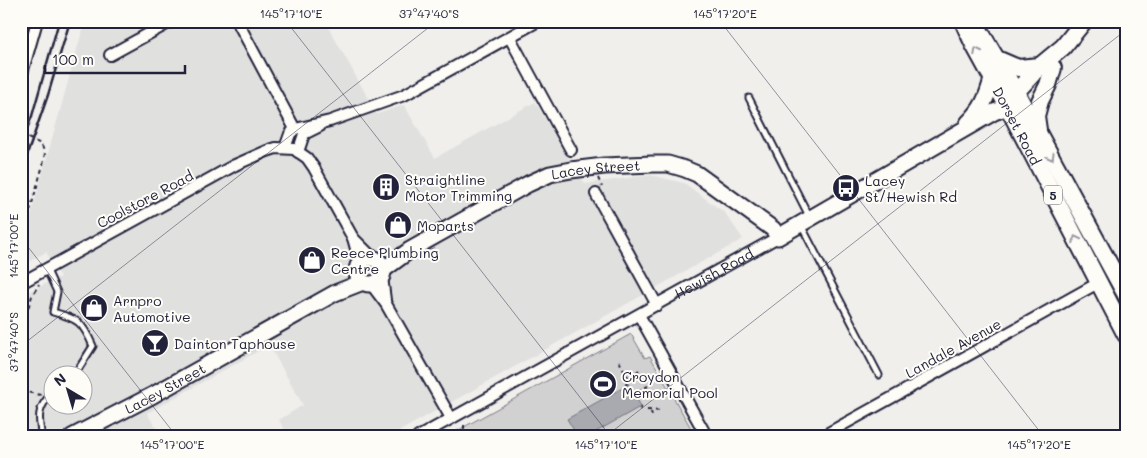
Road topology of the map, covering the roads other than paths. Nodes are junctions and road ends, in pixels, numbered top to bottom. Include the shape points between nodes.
1 (37, 21) edge
2 (172, 21) edge
3 (237, 21) edge
4 (538, 21) edge
5 (963, 21) edge
6 (974, 21) edge
7 (1084, 21) edge
8 (510, 38) junction
9 (110, 54) dead end
10 (997, 59) junction
11 (1046, 67) junction
12 (21, 77) edge
13 (992, 79) junction
14 (749, 98) dead end
15 (1015, 101) junction
16 (330, 121) junction
17 (295, 129) junction
18 (957, 135) junction
19 (1039, 135) junction
20 (285, 148) junction
21 (571, 150) dead end
22 (298, 152) junction
23 (596, 194) dead end
24 (806, 222) junction
25 (778, 237) junction
26 (46, 268) junction
27 (371, 271) junction
28 (1098, 282) junction
29 (21, 283) edge
30 (1126, 295) edge
31 (657, 305) junction
32 (639, 315) junction
33 (1126, 335) edge
34 (80, 366) edge
35 (879, 375) dead end
36 (42, 405) edge
37 (451, 418) junction
38 (42, 437) edge
39 (72, 437) edge
40 (418, 437) edge
41 (708, 437) edge
42 (821, 437) edge

1 - 12 street
2 - 9 street
3 - 17 street
4 - 8 street
13 -> 5 main road, Dorset Road / 5
6 - 10 main road, Dorset Road / 5
7 - 11 main road
8 - 16 street via 404,95
8 - 21 street
10 - 11 main road via 1018,68
10 - 15 main road, Dorset Road / 5
11 - 15 main road
11 - 19 main road via 1048,85 1036,116
13 - 15 main road, Dorset Road / 5
13 - 18 street via 988,96 979,111
14 - 24 lane
15 - 18 street, Hewish Road
15 - 19 main road, Dorset Road / 5
28 -> 15 main road, Dorset Road / 5
16 - 17 street
16 - 22 street via 304,134
17 - 20 street
18 - 24 street, Hewish Road
19 -> 30 main road, Dorset Road / 5
20 - 22 street
20 - 26 street, Coolstore Road via 267,151 234,165
22 - 27 street via 314,168
23 - 31 street
24 - 25 street, Hewish Road
24 - 35 lane
25 - 27 street, Lacey Street via 773,229 697,174 685,169 668,164 592,167 550,174 528,184
25 - 31 street, Hewish Road
26 - 29 street, Coolstore Road
26 - 34 lane via 57,292 53,312 74,318 84,327 93,346
27 - 37 street via 386,304
27 - 39 street, Lacey Street
28 - 33 main road, Dorset Road / 5
28 - 42 street, Landale Avenue
31 - 32 street, Hewish Road
32 - 37 street, Hewish Road
32 - 41 street
36 - 38 lane via 39,413
37 - 40 street, Hewish Road

